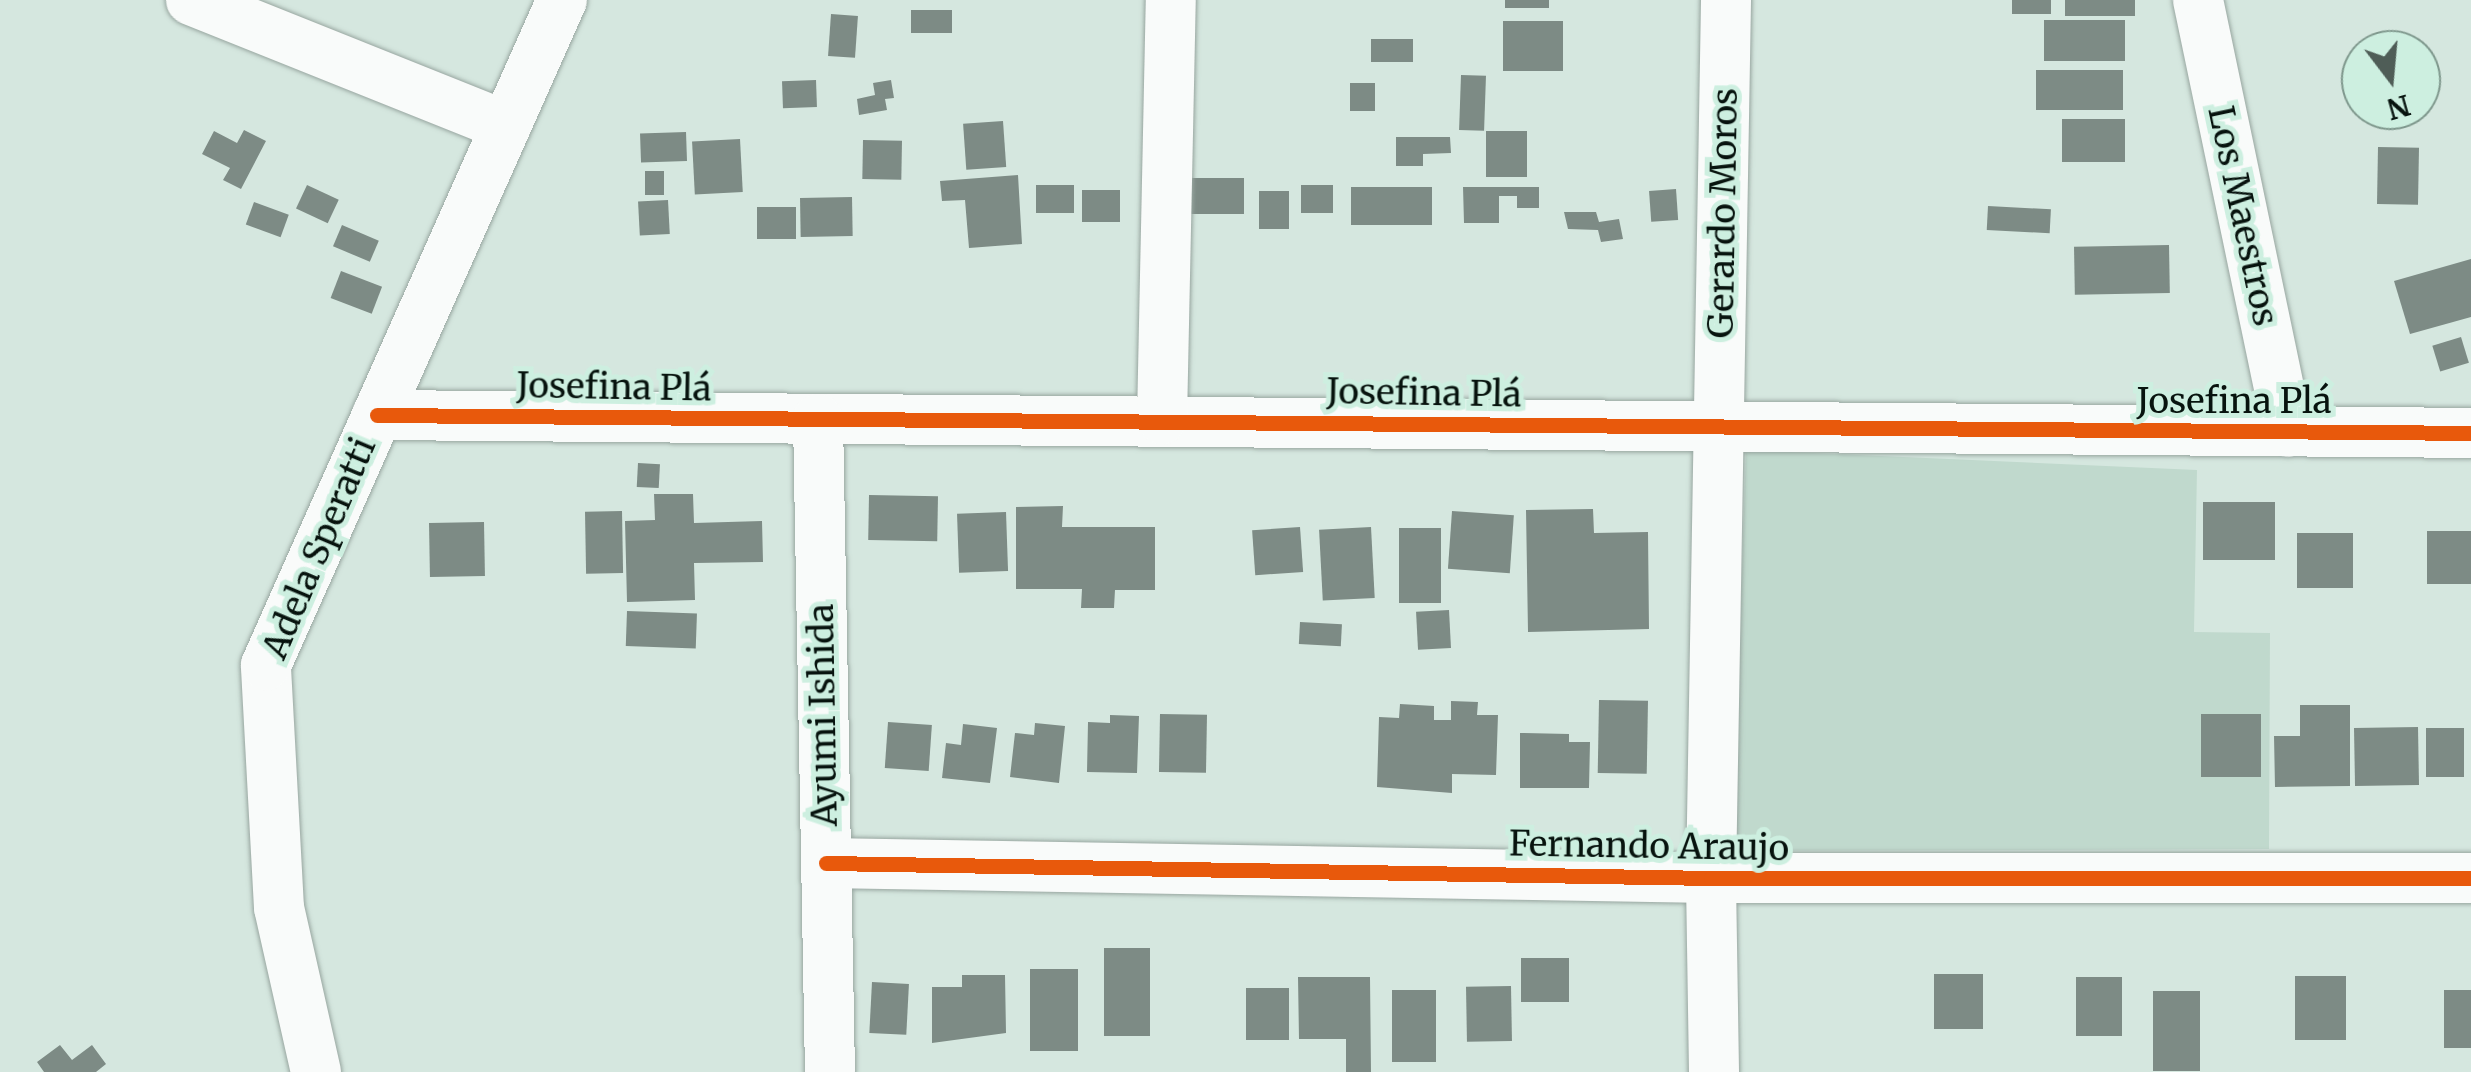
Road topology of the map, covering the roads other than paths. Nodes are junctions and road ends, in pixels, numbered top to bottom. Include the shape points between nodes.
1 (191, 0) edge
2 (562, 0) edge
3 (1171, 0) edge
4 (1726, 0) edge
5 (2198, 0) edge
6 (506, 126) junction
7 (377, 415) junction
8 (818, 419) junction
9 (1162, 419) junction
10 (1720, 427) junction
11 (2288, 432) junction
12 (2471, 433) edge
13 (826, 863) junction
14 (1711, 878) junction
15 (2471, 878) edge
16 (316, 1072) edge
17 (830, 1072) edge
18 (1714, 1072) edge

1 - 6 street
2 - 6 street, Adela Speratti
3 - 9 street
4 - 10 street, Gerardo Moros
5 - 11 street, Los Maestros
6 - 7 street, Adela Speratti
7 - 8 street, Josefina Plá
7 - 16 street, Adela Speratti via 266,666 279,908
8 - 9 street, Josefina Plá
8 - 13 street, Ayumi Ishida
9 - 10 street, Josefina Plá
10 - 11 street, Josefina Plá
10 - 14 street, Gerardo Moros
11 - 12 street, Josefina Plá
13 - 14 street, Fernando Araujo
13 - 17 street, Ayumi Ishida
14 - 15 street, Fernando Araujo
14 - 18 street

